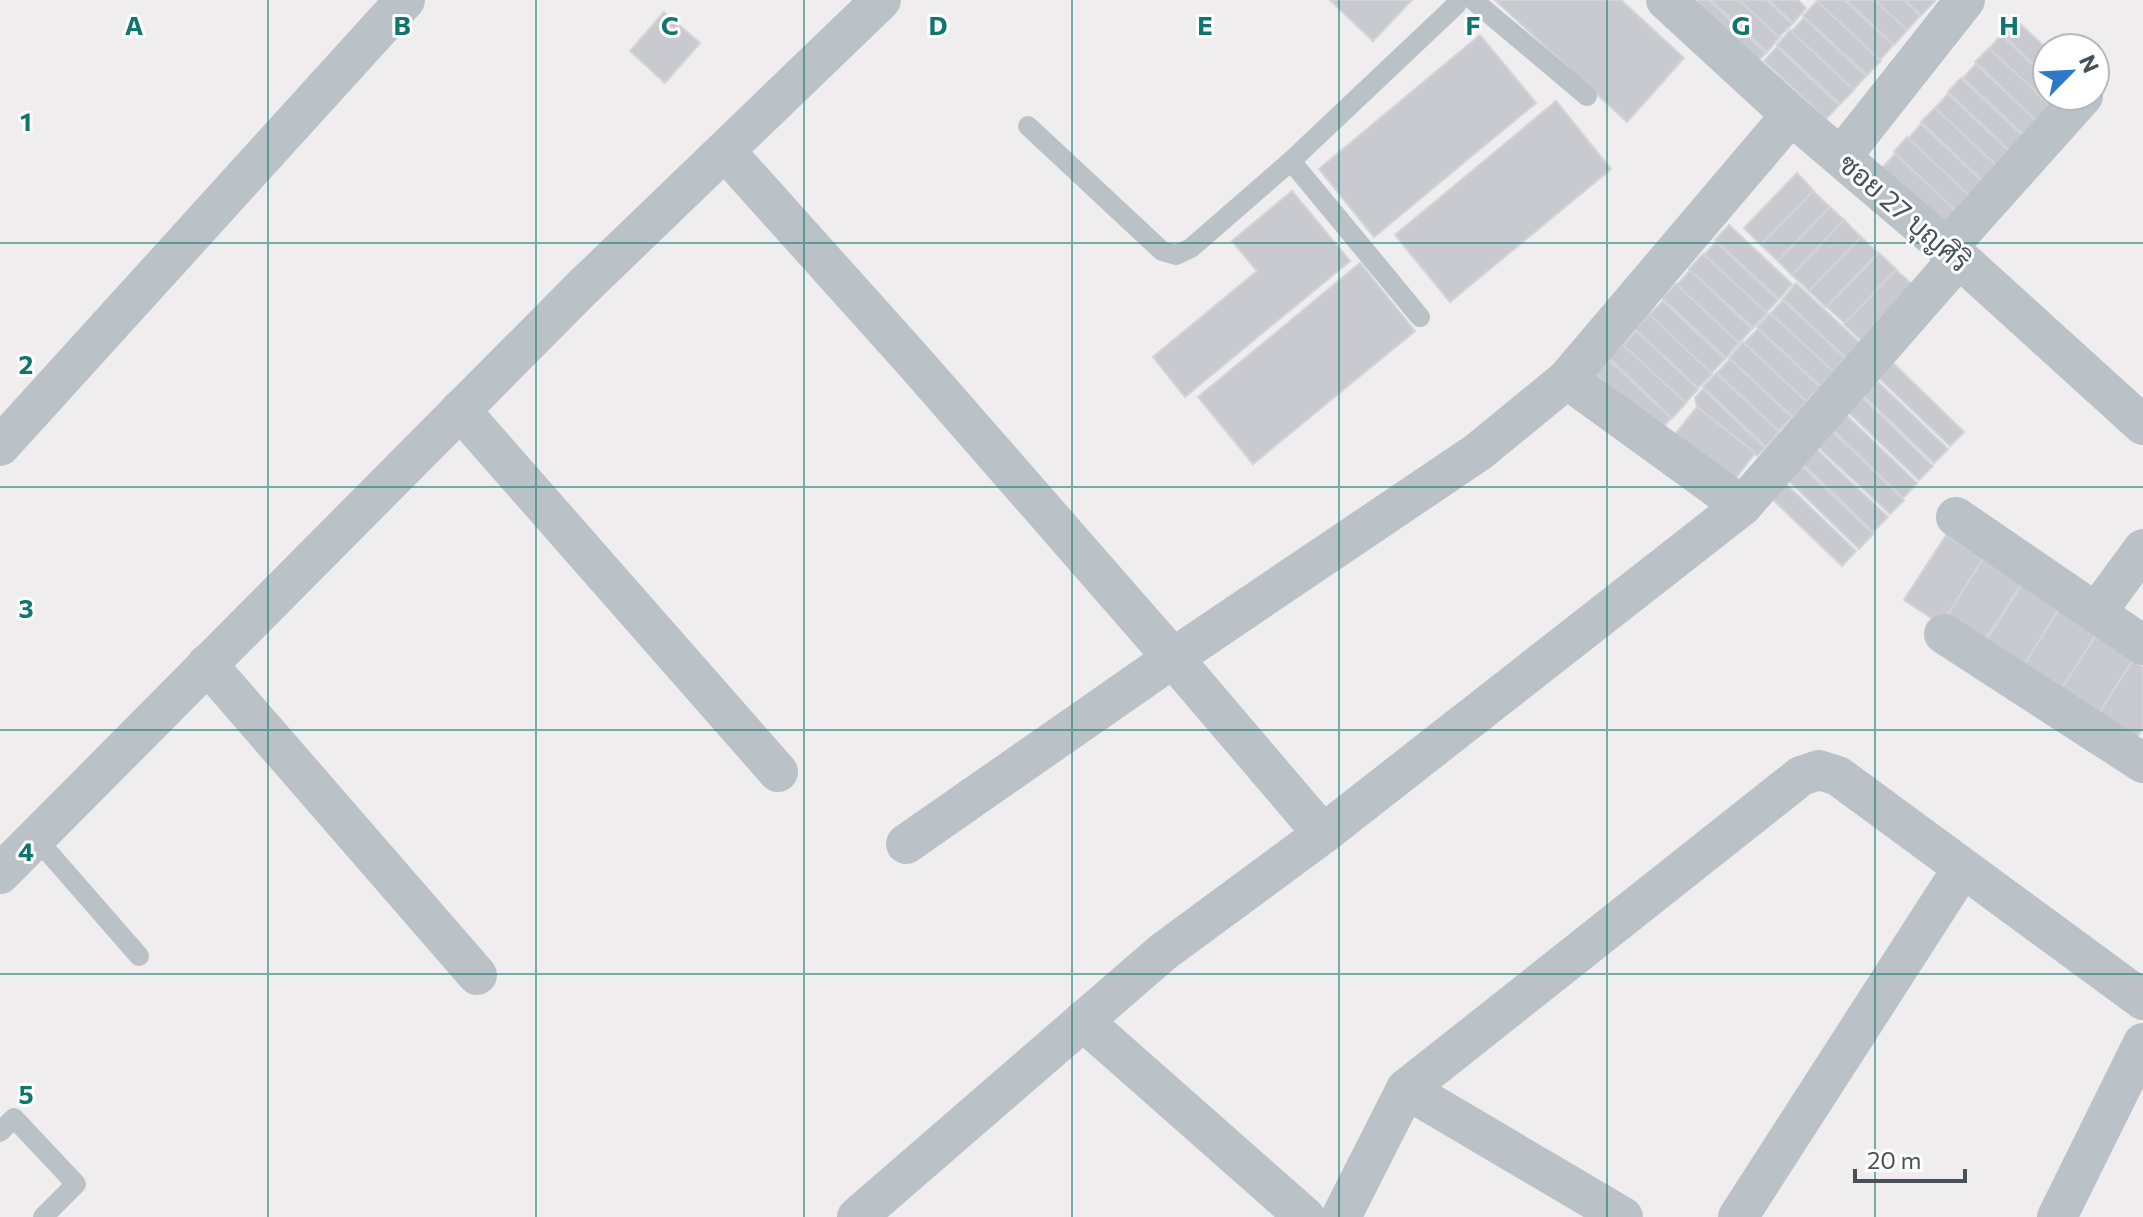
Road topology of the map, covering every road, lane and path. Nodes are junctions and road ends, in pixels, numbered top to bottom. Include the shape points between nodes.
1 (405, 0) edge
2 (881, 0) edge
3 (1456, 0) edge
4 (1473, 0) edge
5 (1666, 0) edge
6 (1965, 0) edge
7 (1587, 96) dead end
8 (2071, 112) edge
9 (1791, 115) junction
10 (1028, 126) dead end
11 (725, 151) junction
12 (1841, 157) junction
13 (1291, 161) junction
14 (1953, 253) junction
15 (1420, 317) dead end
16 (1567, 379) junction
17 (460, 410) junction
18 (2143, 425) edge
19 (0, 446) edge
20 (1742, 506) junction
21 (1956, 517) dead end
22 (2143, 549) edge
23 (2096, 613) junction
24 (1944, 634) dead end
25 (2143, 645) edge
26 (1173, 658) junction
27 (207, 664) junction
28 (2143, 763) edge
29 (778, 772) dead end
30 (1323, 834) junction
31 (36, 838) junction
32 (906, 844) dead end
33 (1962, 869) junction
34 (0, 874) edge
35 (139, 956) dead end
36 (477, 975) dead end
37 (2143, 1000) edge
38 (1083, 1021) junction
39 (2143, 1043) edge
40 (1406, 1089) junction
41 (5, 1118) edge
42 (43, 1217) edge
43 (857, 1217) edge
44 (1305, 1217) edge
45 (1341, 1217) edge
46 (1623, 1217) edge
47 (1738, 1217) edge
48 (2057, 1217) edge

1 - 19 street
2 - 11 street
3 - 13 lane
4 - 7 lane
5 - 9 street, ซอย 27 บุญศิริ
6 - 12 street
8 - 14 street
9 - 12 street, ซอย 27 บุญศิริ
9 - 16 street
10 - 13 lane via 1162,251 1176,255 1191,248
11 - 17 street
11 - 26 street
12 - 14 street, ซอย 27 บุญศิริ
13 - 15 lane
14 - 18 street, ซอย 27 บุญศิริ
14 - 20 street
16 - 20 street
16 - 26 street via 1478,452
17 - 27 street
17 - 29 street
20 - 30 street
21 - 23 street
22 - 23 street
23 - 25 street
24 - 28 street
26 - 30 street
26 - 32 street
27 - 31 street
27 - 36 street
30 - 38 street via 1163,952
31 - 34 street
31 - 35 lane
33 - 37 street
33 - 40 street via 1838,776 1819,770 1801,776
33 - 47 street
38 - 43 street
38 - 44 street
39 - 48 street
40 - 45 street
40 - 46 street
41 - 42 lane via 76,1184

